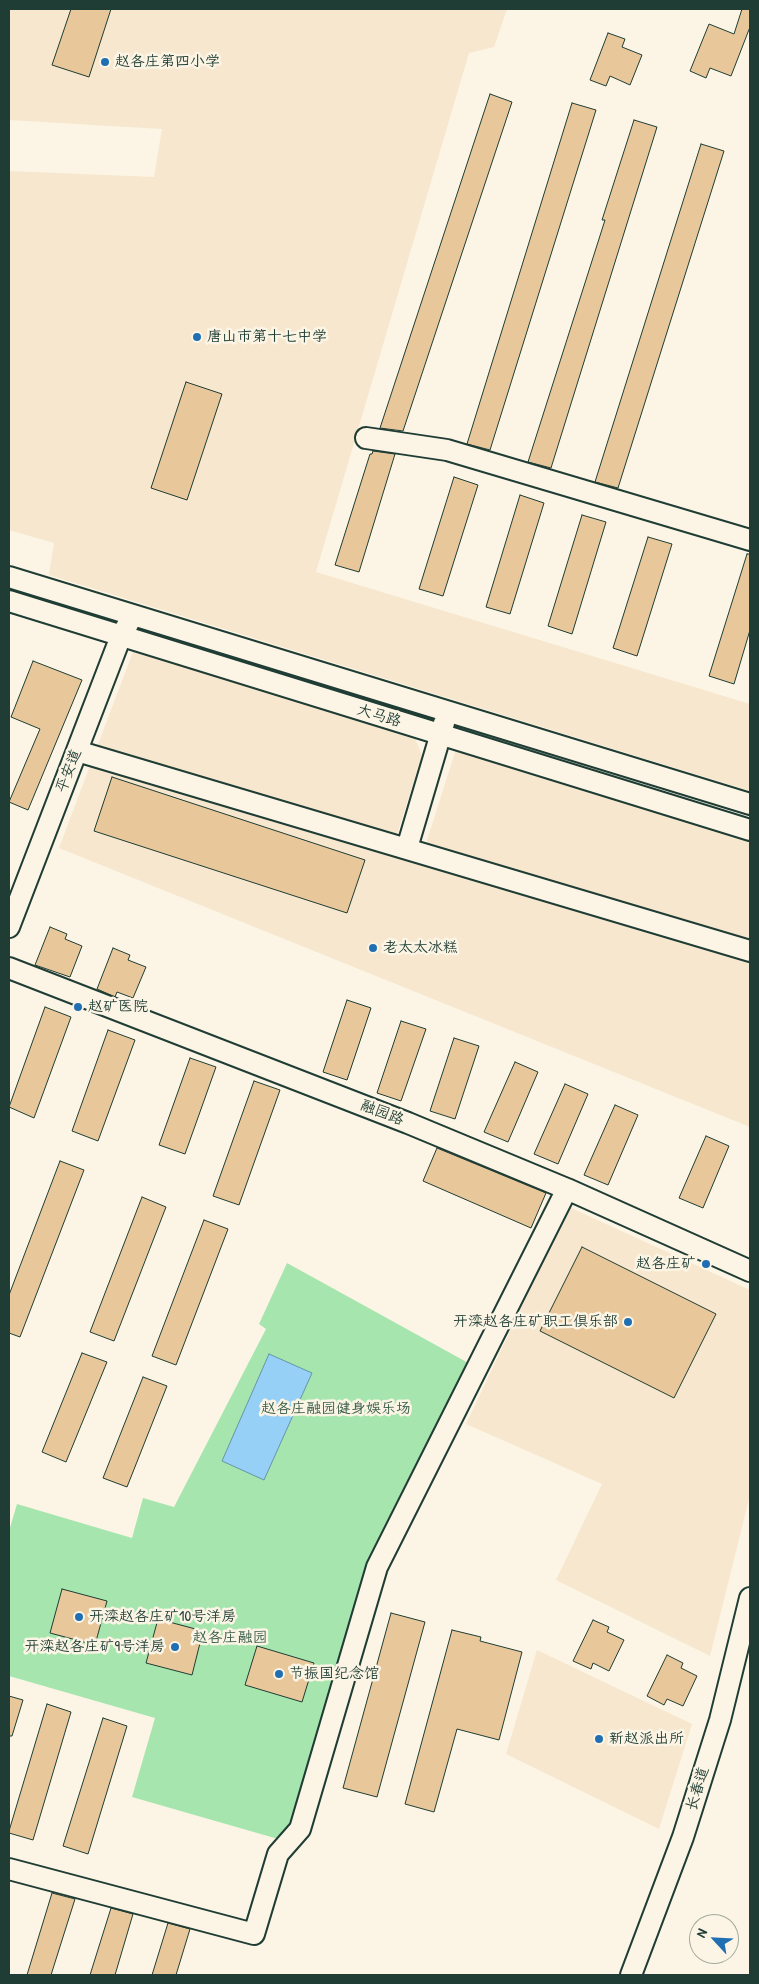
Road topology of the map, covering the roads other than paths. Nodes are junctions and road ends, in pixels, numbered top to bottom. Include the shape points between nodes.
1 (366, 438) dead end
2 (750, 540) edge
3 (9, 577) edge
4 (9, 601) edge
5 (133, 615) junction
6 (121, 636) junction
7 (448, 712) junction
8 (441, 734) junction
9 (77, 750) junction
10 (750, 804) edge
11 (750, 830) edge
12 (406, 848) junction
13 (9, 927) edge
14 (750, 952) edge
15 (9, 968) edge
16 (568, 1189) junction
17 (750, 1272) edge
18 (750, 1598) edge
19 (9, 1869) edge
20 (631, 1975) edge

1 - 2 street via 447,450
3 - 5 street, 大马路
4 - 6 street, 大马路
5 - 6 street, 平安道
5 - 7 street, 大马路
6 - 8 street, 大马路
6 - 9 street, 平安道
7 - 8 street
7 - 10 street, 大马路
8 - 11 street, 大马路
8 - 12 street
9 - 12 street
9 - 13 street, 平安道
12 - 14 street
15 - 16 street, 融园路 via 408,1123
16 - 17 street, 融园路
16 - 19 street via 377,1567 300,1829 278,1854 254,1934
18 - 20 street, 长春道 via 720,1720 683,1837

